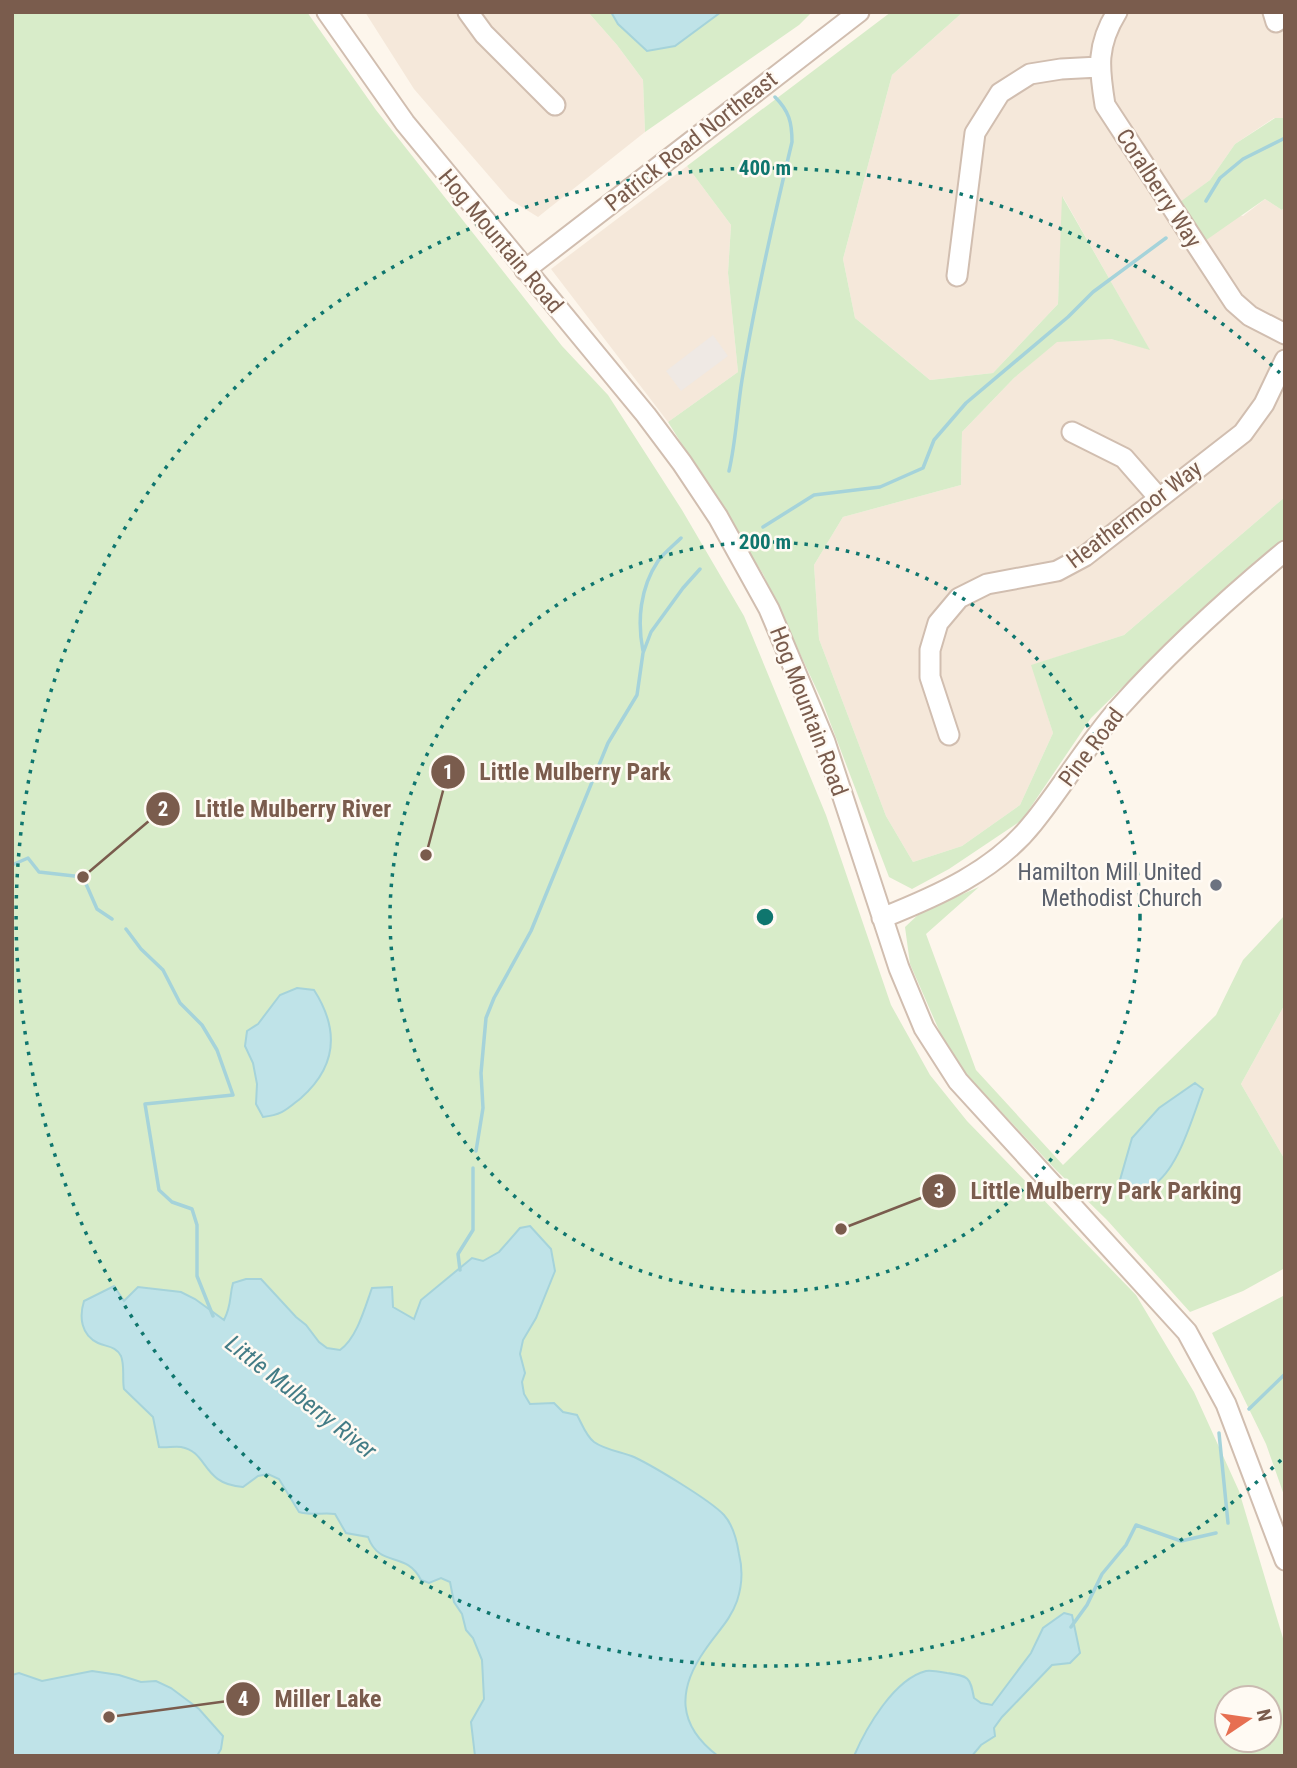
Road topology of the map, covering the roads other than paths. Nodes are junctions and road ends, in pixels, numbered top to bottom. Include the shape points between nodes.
1 (327, 12) edge
2 (468, 12) edge
3 (859, 12) edge
4 (1117, 12) edge
5 (1099, 67) junction
6 (555, 105) dead end
7 (525, 270) junction
8 (957, 276) dead end
9 (1285, 334) edge
10 (1285, 360) edge
11 (1072, 432) dead end
12 (1158, 497) junction
13 (1285, 551) edge
14 (949, 735) dead end
15 (882, 918) junction
16 (1285, 1560) edge

1 - 7 street, Hog Mountain Road via 405,123
2 - 6 street
3 - 7 street, Patrick Road Northeast
4 - 5 street, Coralberry Way via 1103,40
5 - 8 street via 1030,74 1000,93 975,133
5 - 9 street, Coralberry Way via 1105,105 1234,302
7 - 15 street, Hog Mountain Road via 682,463 769,609 824,742
10 - 12 street, Heathermoor Way via 1264,404 1243,433
11 - 12 street via 1124,458
12 - 14 street, Heathermoor Way via 1084,556 1057,571 987,584 959,598 938,623 930,650 930,677
13 - 15 street, Pine Road via 1188,636 1117,710 1013,845 970,878
15 - 16 street, Hog Mountain Road via 924,1028 958,1081 1187,1332 1226,1404

